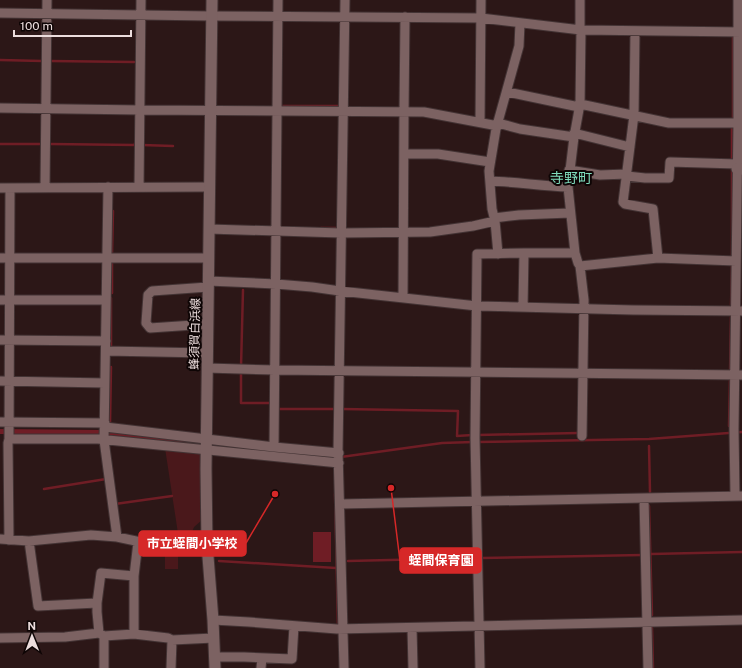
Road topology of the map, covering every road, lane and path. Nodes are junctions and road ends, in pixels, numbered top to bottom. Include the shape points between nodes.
1 (47, 0) edge
2 (141, 0) edge
3 (212, 0) edge
4 (278, 0) edge
5 (344, 0) edge
6 (481, 0) edge
7 (580, 0) edge
8 (738, 0) edge
9 (0, 13) edge
10 (46, 13) junction
11 (141, 15) junction
12 (211, 16) junction
13 (278, 17) junction
14 (344, 17) junction
15 (405, 18) junction
16 (481, 18) junction
17 (520, 23) junction
18 (580, 30) junction
19 (635, 31) junction
20 (740, 32) edge
21 (507, 92) junction
22 (580, 105) junction
23 (0, 108) edge
24 (46, 109) junction
25 (140, 110) junction
26 (210, 110) junction
27 (277, 110) junction
28 (343, 111) junction
29 (404, 112) junction
30 (634, 115) junction
31 (480, 122) junction
32 (738, 123) junction
33 (498, 124) junction
34 (574, 135) junction
35 (630, 147) junction
36 (404, 154) junction
37 (490, 162) junction
38 (739, 167) edge
39 (569, 170) junction
40 (627, 175) junction
41 (490, 181) junction
42 (108, 187) junction
43 (139, 187) junction
44 (210, 187) junction
45 (568, 187) junction
46 (0, 188) edge
47 (10, 188) junction
48 (45, 188) junction
49 (0, 212) edge
50 (10, 212) junction
51 (570, 213) junction
52 (494, 219) junction
53 (209, 229) junction
54 (276, 231) junction
55 (341, 233) junction
56 (403, 233) junction
57 (739, 242) edge
58 (524, 253) junction
59 (575, 253) junction
60 (498, 254) junction
61 (5, 258) edge
62 (209, 258) junction
63 (658, 258) junction
64 (107, 259) junction
65 (736, 261) junction
66 (580, 266) junction
67 (208, 284) junction
68 (276, 284) junction
69 (340, 291) junction
70 (403, 298) junction
71 (5, 300) edge
72 (106, 300) junction
73 (477, 306) junction
74 (523, 307) junction
75 (584, 309) junction
76 (739, 311) edge
77 (208, 324) junction
78 (5, 340) edge
79 (106, 342) junction
80 (106, 352) junction
81 (207, 353) junction
82 (207, 368) junction
83 (275, 370) junction
84 (339, 371) junction
85 (476, 372) junction
86 (582, 373) junction
87 (738, 375) edge
88 (5, 382) edge
89 (105, 383) junction
90 (104, 431) junction
91 (6, 433) edge
92 (582, 436) dead end
93 (206, 438) junction
94 (274, 446) junction
95 (206, 450) junction
96 (339, 458) junction
97 (4, 492) edge
98 (739, 496) edge
99 (644, 498) junction
100 (477, 502) junction
101 (340, 504) junction
102 (117, 537) junction
103 (4, 540) edge
104 (29, 541) junction
105 (138, 542) junction
106 (207, 544) junction
107 (134, 576) junction
108 (97, 603) junction
109 (213, 620) junction
110 (742, 620) edge
111 (647, 622) junction
112 (294, 626) junction
113 (480, 626) junction
114 (412, 628) junction
115 (343, 629) junction
116 (134, 634) junction
117 (102, 635) junction
118 (0, 638) edge
119 (214, 638) junction
120 (172, 640) junction
121 (262, 658) junction
122 (215, 663) edge
123 (104, 668) edge
124 (171, 668) edge
125 (261, 668) edge
126 (344, 668) edge
127 (413, 668) edge
128 (480, 668) edge
129 (648, 668) edge

1 - 10 street
2 - 11 street
3 - 12 main road, 蜂須賀白浜線
4 - 13 street
5 - 14 street
6 - 16 street
7 - 18 street
8 - 20 street
9 - 10 street
10 - 11 street
10 - 24 street
11 - 12 street
11 - 25 street
12 - 13 street
12 - 26 main road, 蜂須賀白浜線
13 - 14 street
13 - 27 street
14 - 15 street
14 - 28 street
15 - 16 street
15 - 29 street
16 - 17 street
16 - 31 street
17 - 18 street
17 - 21 street via 520,46
18 - 19 street
18 - 22 street
19 - 20 street
19 - 30 street
20 - 32 street
21 - 22 street
21 - 33 street
22 - 30 street
22 - 34 street
23 - 24 street
24 - 25 street
24 - 48 street
25 - 26 street
25 - 43 street
26 - 27 street
26 - 44 main road, 蜂須賀白浜線
27 - 28 street
27 - 54 street
28 - 29 street
28 - 55 street
29 - 31 street via 424,112
29 - 36 street
30 - 32 street via 669,123
30 - 35 street
31 - 33 street
32 - 38 street
33 - 34 street
33 - 37 street
34 - 35 street
34 - 39 street
35 - 40 street
36 - 37 street via 438,154
36 - 56 street
37 - 41 street
38 - 40 street via 670,162 669,178
38 - 57 street
39 - 40 street via 600,175
39 - 45 street
40 - 63 street via 623,202 653,209
41 - 45 street
41 - 52 street
42 - 43 street
42 - 48 street
42 - 64 street
43 - 44 street
44 - 53 main road, 蜂須賀白浜線
45 - 51 street
46 - 47 street
47 - 48 street
47 - 50 street
49 - 50 street
50 - 61 street
51 - 52 street via 519,215
51 - 59 street
52 - 56 street via 473,226 443,231
52 - 60 street
53 - 54 street
53 - 62 main road, 蜂須賀白浜線
54 - 55 street
54 - 68 street
55 - 56 street
55 - 69 street
56 - 70 street
57 - 65 street
58 - 59 street
58 - 60 street
58 - 74 street
59 - 66 street
60 - 73 street via 477,254
61 - 64 street
61 - 71 street
62 - 64 street
62 - 67 main road, 蜂須賀白浜線
63 - 65 street
63 - 66 street
64 - 72 street
65 - 76 street
66 - 75 street
67 - 68 street
67 - 77 main road, 蜂須賀白浜線
67 - 77 street via 152,291 148,295 146,323 150,328
68 - 69 street
68 - 83 street
69 - 70 street
69 - 84 street
70 - 73 street
71 - 72 street
71 - 78 street
72 - 79 street
73 - 74 street
73 - 85 street
74 - 75 street
75 - 76 street
75 - 86 street
76 - 87 street
77 - 81 main road, 蜂須賀白浜線
78 - 79 street
78 - 88 street
79 - 80 street
80 - 81 street
80 - 89 street
81 - 82 main road, 蜂須賀白浜線
82 - 83 street
82 - 93 main road, 蜂須賀白浜線
83 - 84 street
83 - 94 street
84 - 85 street
84 - 96 street
85 - 86 street
85 - 100 street
86 - 87 street
86 - 92 street
87 - 98 street via 734,433
88 - 89 street
88 - 91 street
89 - 90 street
90 - 91 street
90 - 91 street
90 - 93 street
90 - 95 street
90 - 102 street
91 - 97 street
93 - 94 street
93 - 95 main road, 蜂須賀白浜線
94 - 96 street
95 - 96 street
95 - 106 main road, 蜂須賀白浜線
96 - 101 street
97 - 103 street
98 - 99 street
99 - 100 street
99 - 111 street
100 - 101 street
100 - 113 street
101 - 115 street
102 - 104 street via 91,535
102 - 105 street
103 - 104 street
104 - 108 street via 38,606
105 - 106 street
105 - 107 street
106 - 109 main road, 蜂須賀白浜線
107 - 108 street via 101,573
107 - 116 street
108 - 117 street
109 - 112 street
109 - 119 main road, 蜂須賀白浜線
110 - 111 street
111 - 113 street
111 - 129 street
112 - 115 street
112 - 121 street via 292,659
113 - 114 street
113 - 128 street
114 - 115 street
114 - 127 street
115 - 126 street
116 - 117 street
116 - 120 street
117 - 118 street
117 - 123 street
119 - 120 street
119 - 122 main road, 蜂須賀白浜線
120 - 124 street
121 - 122 street
121 - 125 street

